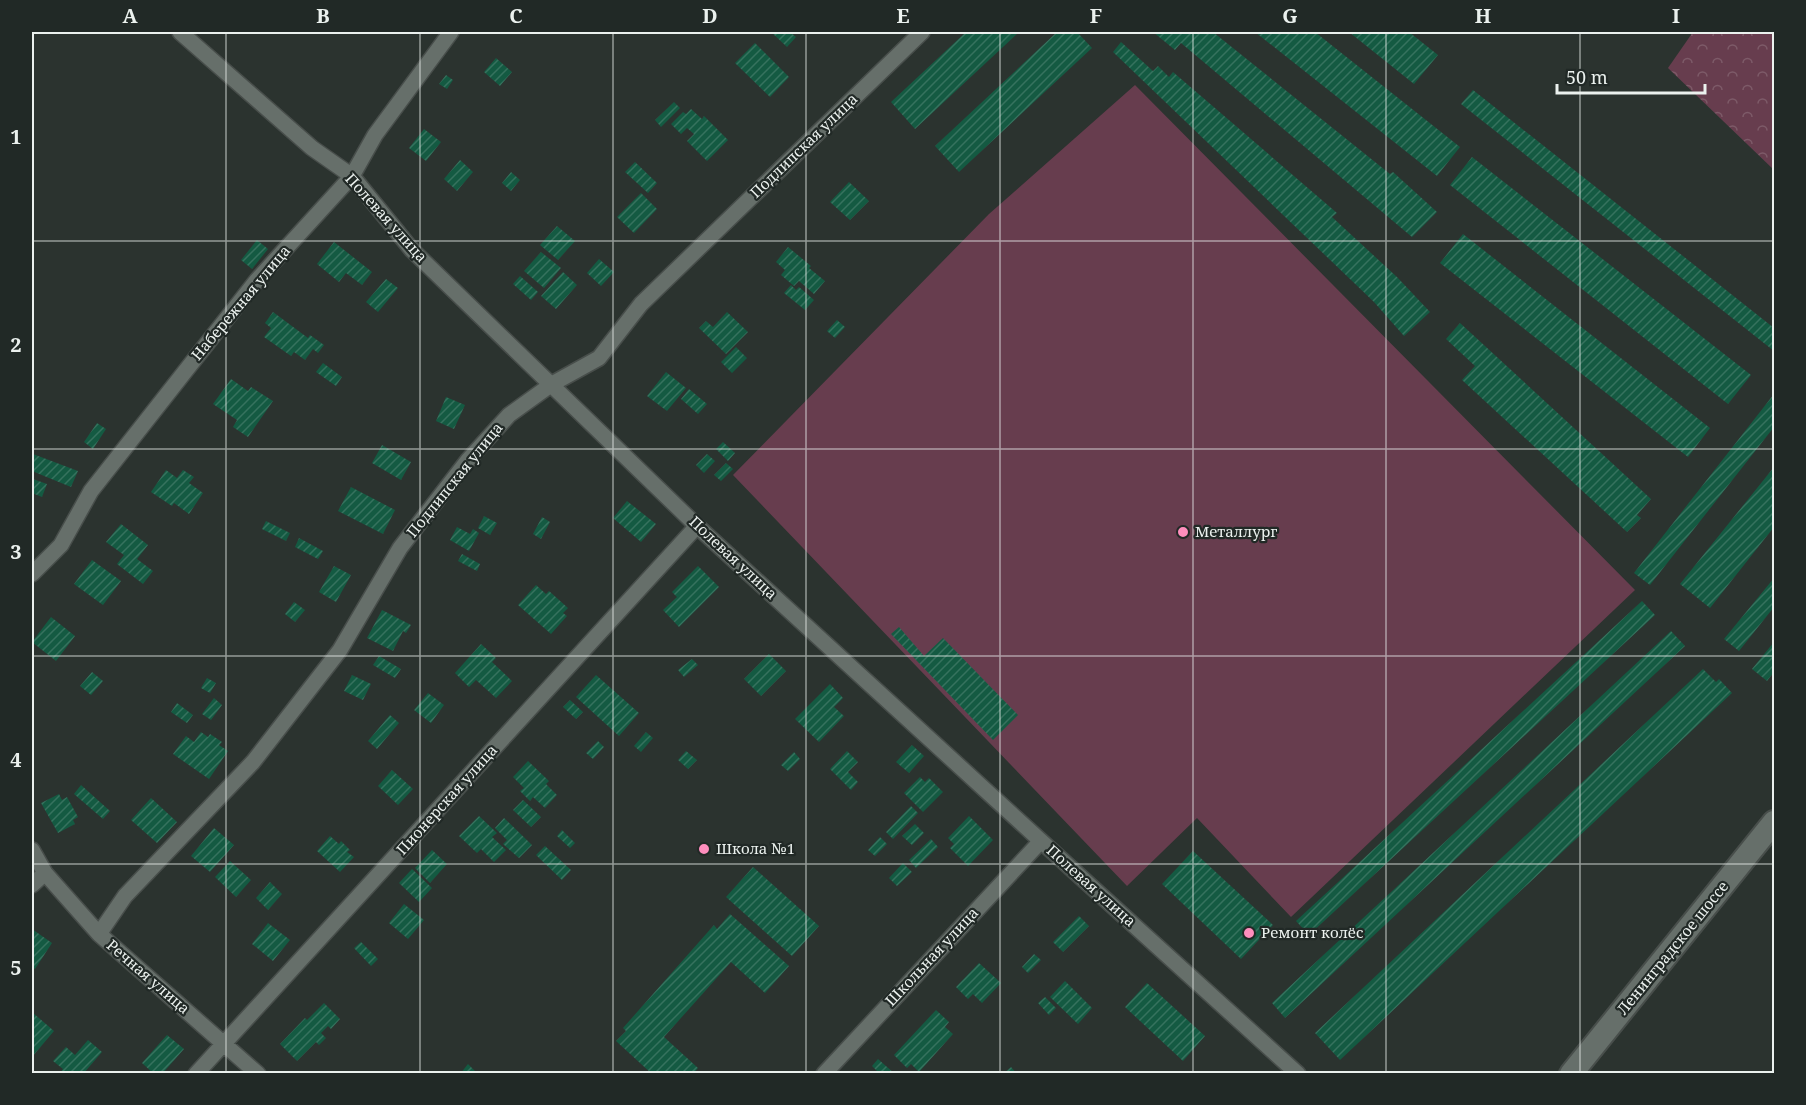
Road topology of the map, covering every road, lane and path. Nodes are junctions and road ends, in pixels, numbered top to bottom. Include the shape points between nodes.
1 (180, 32) edge
2 (451, 32) edge
3 (922, 32) edge
4 (352, 176) junction
5 (552, 384) junction
6 (697, 526) junction
7 (32, 574) edge
8 (1774, 822) edge
9 (1041, 841) junction
10 (32, 850) edge
11 (45, 873) junction
12 (32, 885) edge
13 (99, 934) junction
14 (224, 1044) junction
15 (196, 1074) edge
16 (258, 1074) edge
17 (824, 1074) edge
18 (1298, 1074) edge
19 (1571, 1074) edge

1 - 4 street, Полевая улица via 312,148
2 - 4 street, Набережная улица via 375,135
3 - 5 street, Подлипская улица via 641,304 599,358
4 - 5 street, Полевая улица via 412,250
4 - 7 street, Набережная улица via 257,280 91,491 62,545
5 - 6 street, Полевая улица
5 - 13 street, Подлипская улица via 509,415 468,459 400,548 340,650 254,762 125,896
6 - 9 street, Полевая улица
6 - 14 street, Пионерская улица
8 - 19 main road, Ленинградское шоссе
9 - 17 street, Школьная улица
9 - 18 street, Полевая улица
10 - 11 street
11 - 12 street
11 - 13 street, Речная улица
13 - 14 street, Речная улица
14 - 15 street, Пионерская улица
14 - 16 street, Речная улица

